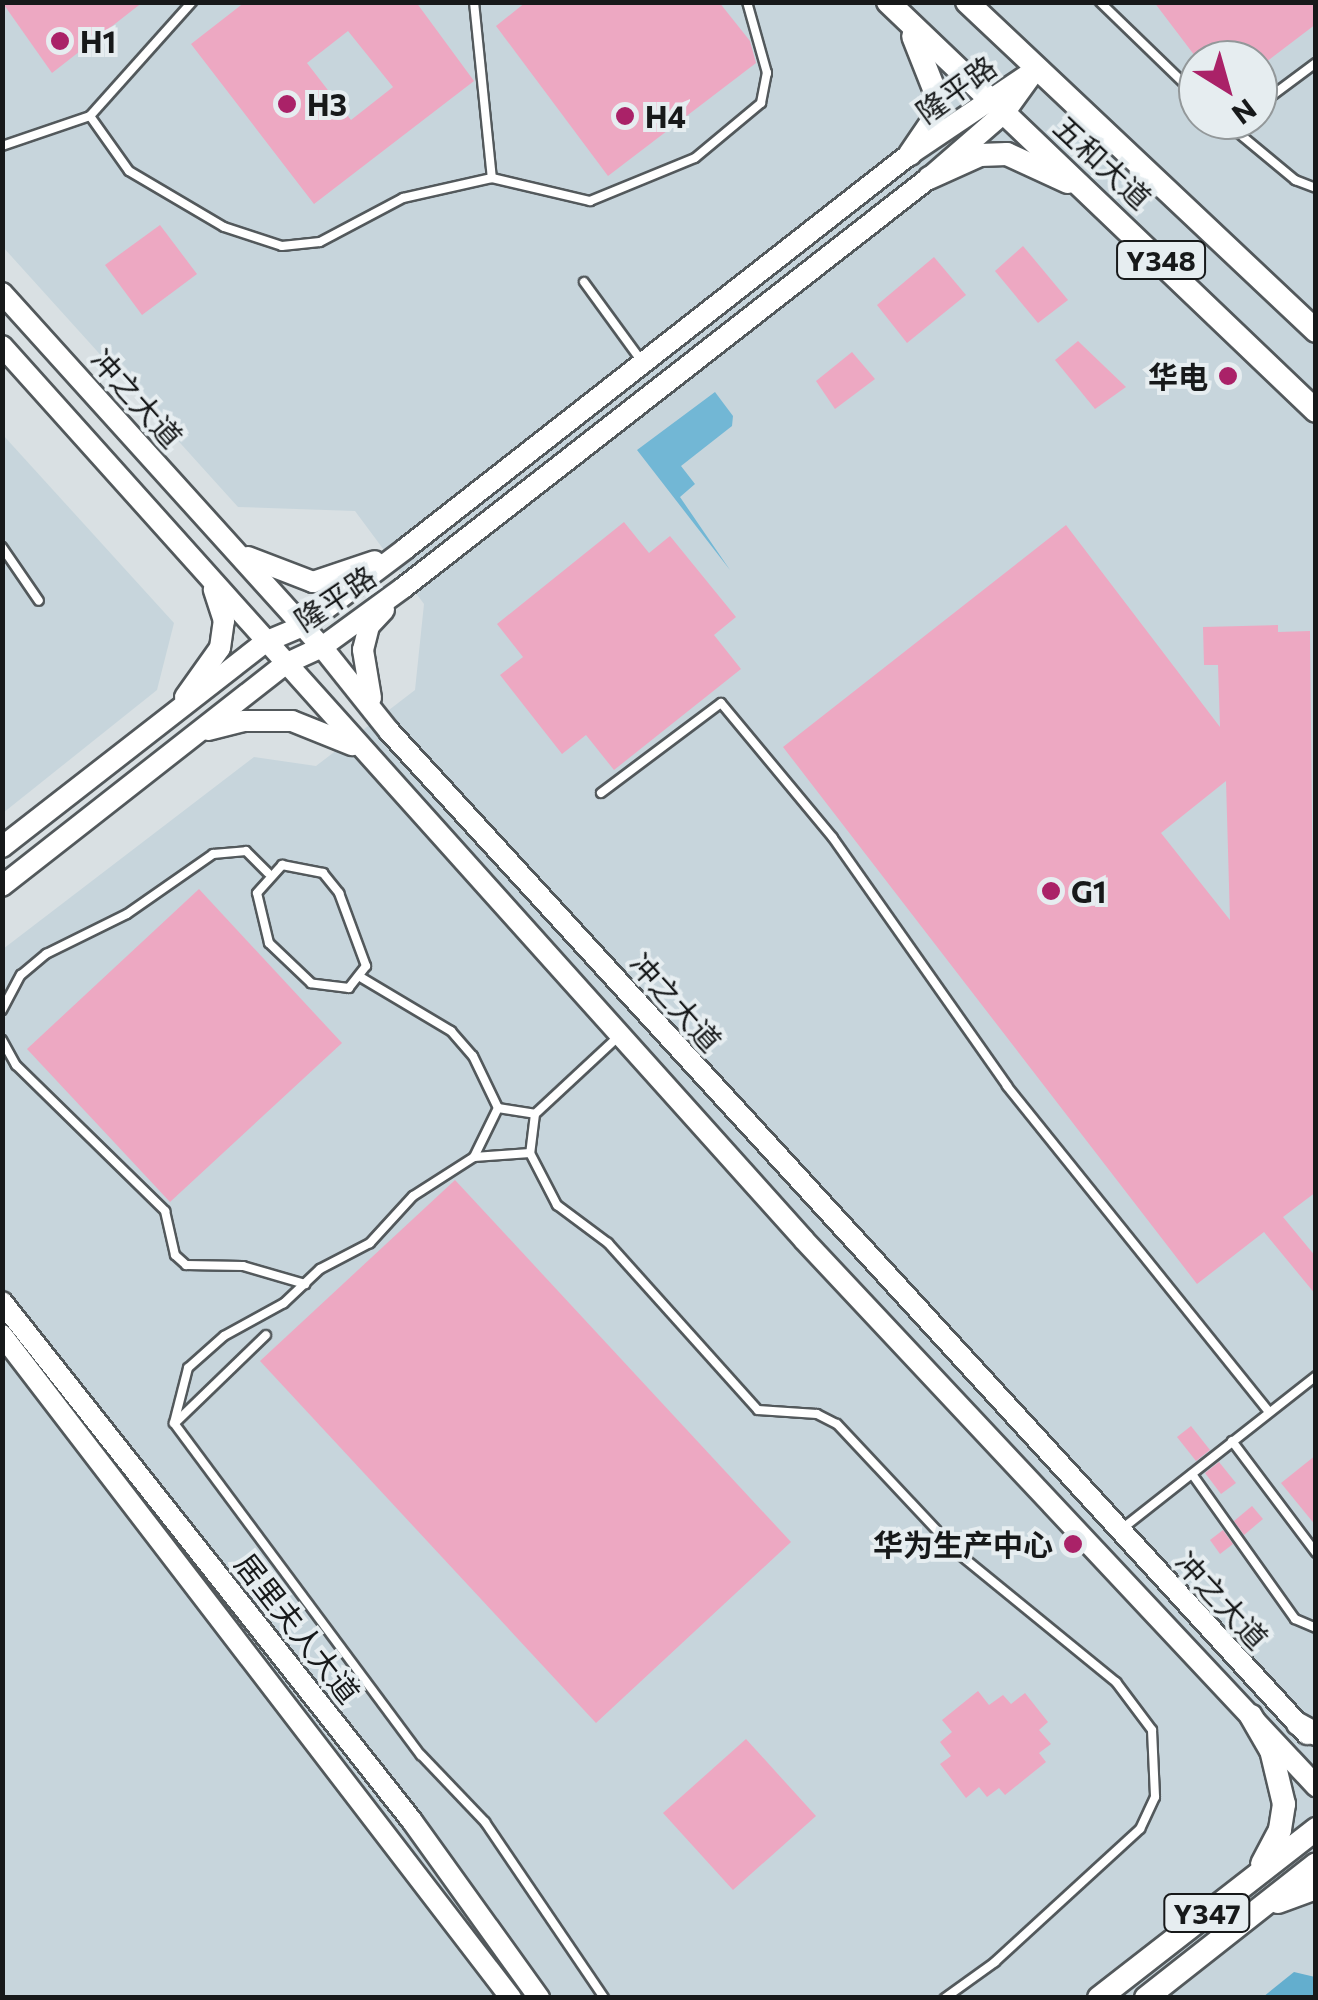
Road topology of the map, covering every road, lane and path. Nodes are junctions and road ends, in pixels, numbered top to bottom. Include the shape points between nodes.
1 (192, 2) edge
2 (474, 2) edge
3 (747, 2) edge
4 (967, 2) edge
5 (1100, 2) edge
6 (892, 5) edge
7 (1316, 63) edge
8 (1036, 69) junction
9 (1178, 78) edge
10 (1278, 91) edge
11 (998, 105) junction
12 (90, 116) junction
13 (1251, 140) edge
14 (2, 146) edge
15 (910, 154) junction
16 (492, 178) junction
17 (929, 178) junction
18 (1316, 188) edge
19 (1102, 202) junction
20 (584, 282) dead end
21 (2, 293) edge
22 (1316, 331) edge
23 (2, 346) edge
24 (642, 363) junction
25 (1316, 410) edge
26 (213, 528) junction
27 (2, 547) edge
28 (405, 548) junction
29 (188, 556) junction
30 (403, 588) junction
31 (39, 601) dead end
32 (303, 626) junction
33 (265, 642) junction
34 (322, 647) junction
35 (286, 664) junction
36 (171, 716) junction
37 (389, 730) junction
38 (200, 731) junction
39 (363, 750) junction
40 (602, 793) dead end
41 (2, 847) edge
42 (268, 874) junction
43 (2, 886) edge
44 (362, 978) junction
45 (2, 1010) edge
46 (619, 1036) junction
47 (2, 1040) edge
48 (498, 1108) junction
49 (535, 1114) junction
50 (530, 1153) junction
51 (474, 1157) junction
52 (305, 1284) junction
53 (2, 1302) edge
54 (2, 1335) edge
55 (266, 1335) dead end
56 (1316, 1376) edge
57 (1269, 1412) junction
58 (174, 1423) junction
59 (1232, 1442) junction
60 (1192, 1474) junction
61 (1118, 1532) junction
62 (1316, 1554) edge
63 (1316, 1628) edge
64 (1250, 1716) junction
65 (1307, 1729) edge
66 (1316, 1743) edge
67 (1316, 1786) edge
68 (1316, 1829) edge
69 (1316, 1864) edge
70 (1248, 1882) junction
71 (1316, 1888) edge
72 (1248, 1917) junction
73 (511, 1998) edge
74 (539, 1998) edge
75 (604, 1998) edge
76 (945, 1998) edge
77 (1099, 1998) edge
78 (1146, 1998) edge

1 - 12 lane
2 - 16 lane
3 - 16 lane via 768,73 761,103 696,158 590,200
4 - 8 main road, 五和大道 / Y348
5 - 9 lane
6 - 11 main road, 五和大道 / Y348
6 - 15 main road via 935,82 932,120
7 - 10 lane
8 - 11 main road, 隆平路
8 - 22 main road, 五和大道 / Y348
11 - 15 main road, 隆平路
11 - 17 main road, 隆平路
11 - 19 main road, 五和大道 / Y348
12 - 14 lane
12 - 16 lane via 129,171 224,226 282,246 320,242 403,198
13 - 18 lane via 1294,180
15 - 24 main road, 隆平路
17 - 19 main road via 980,155 1007,154
17 - 30 main road, 隆平路
19 - 25 main road, 五和大道 / Y348
20 - 24 lane
21 - 26 main road, 冲之大道
23 - 29 main road, 冲之大道
24 - 28 main road, 隆平路
26 - 28 main road via 256,563 313,582
26 - 32 main road, 冲之大道
27 - 31 lane
28 - 32 main road, 隆平路
29 - 33 main road, 冲之大道
29 - 36 main road via 217,594 224,621 220,648
30 - 34 main road, 隆平路
30 - 37 main road via 369,626 363,650 368,693
32 - 33 main road, 隆平路
32 - 34 main road, 冲之大道
33 - 35 main road, 冲之大道
33 - 36 main road, 隆平路
34 - 35 main road, 隆平路
34 - 37 main road, 冲之大道
35 - 38 main road, 隆平路
35 - 39 main road, 冲之大道
36 - 41 main road, 隆平路
37 - 61 main road, 冲之大道
38 - 39 main road via 244,720 292,721
38 - 43 main road, 隆平路
39 - 46 main road, 冲之大道
40 - 57 lane via 721,702 833,838 1007,1086
42 - 44 lane via 302,865 323,873 354,921 364,953
42 - 44 lane via 257,893 259,917 288,967 332,989
42 - 45 lane via 246,850 213,854 127,914 46,954 22,975
44 - 48 lane via 451,1031 473,1056
46 - 49 lane
46 - 64 main road, 冲之大道
47 - 52 lane via 16,1065 165,1212 175,1255 186,1265 243,1266
48 - 49 lane
48 - 51 lane
49 - 50 lane
50 - 51 lane
50 - 76 lane via 560,1209 608,1243 758,1410 817,1414 837,1424 959,1554 1116,1682 1152,1730 1155,1797 1140,1829 995,1962
51 - 52 lane via 413,1196 370,1243 320,1268
52 - 58 lane via 284,1303 249,1317 188,1368
53 - 74 main road, 居里夫人大道 via 412,1821
54 - 73 main road, 居里夫人大道
55 - 58 lane
56 - 57 lane
57 - 59 lane
58 - 75 lane via 421,1756 485,1822
59 - 60 lane
59 - 62 lane
60 - 61 lane
60 - 63 lane via 1296,1620
61 - 65 main road, 冲之大道
64 - 67 main road, 冲之大道
64 - 70 main road via 1271,1750 1284,1804 1269,1855
65 - 66 main road, 冲之大道
68 - 70 main road, Y347
69 - 72 main road, Y347
70 - 77 main road, Y347
71 - 72 main road
72 - 78 main road, Y347

